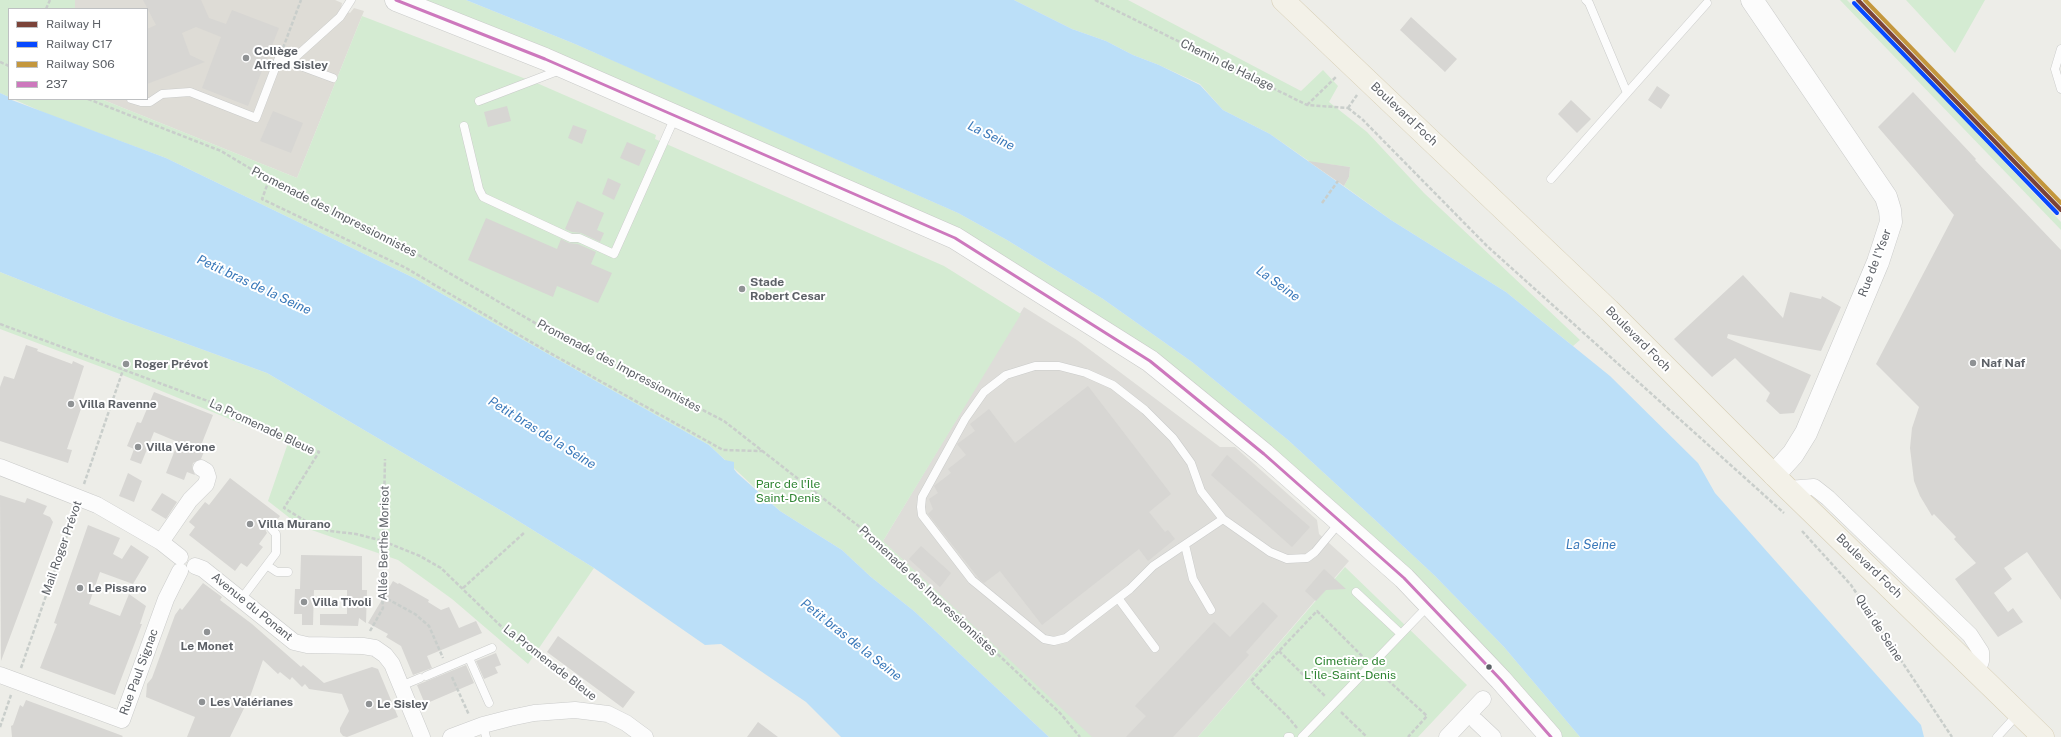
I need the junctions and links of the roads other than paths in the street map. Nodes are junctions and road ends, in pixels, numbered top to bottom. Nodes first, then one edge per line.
1 (351, 0) edge
2 (396, 0) edge
3 (1283, 0) edge
4 (1586, 0) edge
5 (1752, 0) edge
6 (1707, 3) dead end
7 (2061, 49) edge
8 (290, 62) junction
9 (561, 66) junction
10 (333, 78) dead end
11 (2061, 89) edge
12 (1627, 93) junction
13 (134, 100) edge
14 (479, 101) dead end
15 (675, 116) junction
16 (464, 126) dead end
17 (1551, 179) dead end
18 (0, 467) edge
19 (201, 468) dead end
20 (1781, 482) junction
21 (1223, 519) junction
22 (1341, 522) junction
23 (269, 526) dead end
24 (161, 542) junction
25 (1185, 545) junction
26 (185, 564) junction
27 (268, 566) junction
28 (288, 572) dead end
29 (1356, 592) dead end
30 (242, 598) junction
31 (1118, 598) junction
32 (1430, 605) junction
33 (1211, 610) dead end
34 (1402, 634) junction
35 (492, 648) dead end
36 (1155, 648) dead end
37 (469, 658) junction
38 (0, 675) edge
39 (1501, 680) junction
40 (401, 686) junction
41 (489, 703) dead end
42 (2018, 714) junction
43 (1476, 721) dead end
44 (484, 731) edge
45 (1302, 736) edge
46 (422, 737) edge
47 (451, 737) edge
48 (645, 737) edge
49 (1447, 737) edge
50 (1493, 737) edge
51 (1551, 737) edge
52 (1997, 737) edge
53 (2043, 737) edge

1 - 8 lane
2 - 9 street
3 - 20 main road, Boulevard Foch
4 - 12 lane
5 - 20 street, Rue de l'Yser
6 - 12 lane
7 - 11 lane
8 - 10 lane
8 - 13 lane
9 - 14 lane
9 - 15 street
12 - 17 lane
15 - 16 lane
15 - 22 street
18 - 24 street, Avenue du Ponant
19 - 24 street
20 - 42 main road, Boulevard Foch
21 - 22 lane
21 - 25 lane
21 - 31 lane
22 - 32 street
23 - 27 lane
24 - 26 street, Avenue du Ponant
25 - 31 lane
25 - 33 lane
26 - 30 street, Avenue du Ponant
26 - 38 street, Rue Paul Signac
27 - 28 lane
27 - 30 lane
29 - 34 lane
30 - 40 street, Avenue du Ponant
31 - 36 lane
32 - 34 lane
32 - 39 street
34 - 45 lane
35 - 37 lane
37 - 40 lane
37 - 41 lane
39 - 49 street
39 - 51 street
40 - 46 street, Avenue du Ponant
42 - 52 lane
42 - 53 main road, Boulevard Foch
43 - 50 street
44 - 47 street
44 - 48 street

